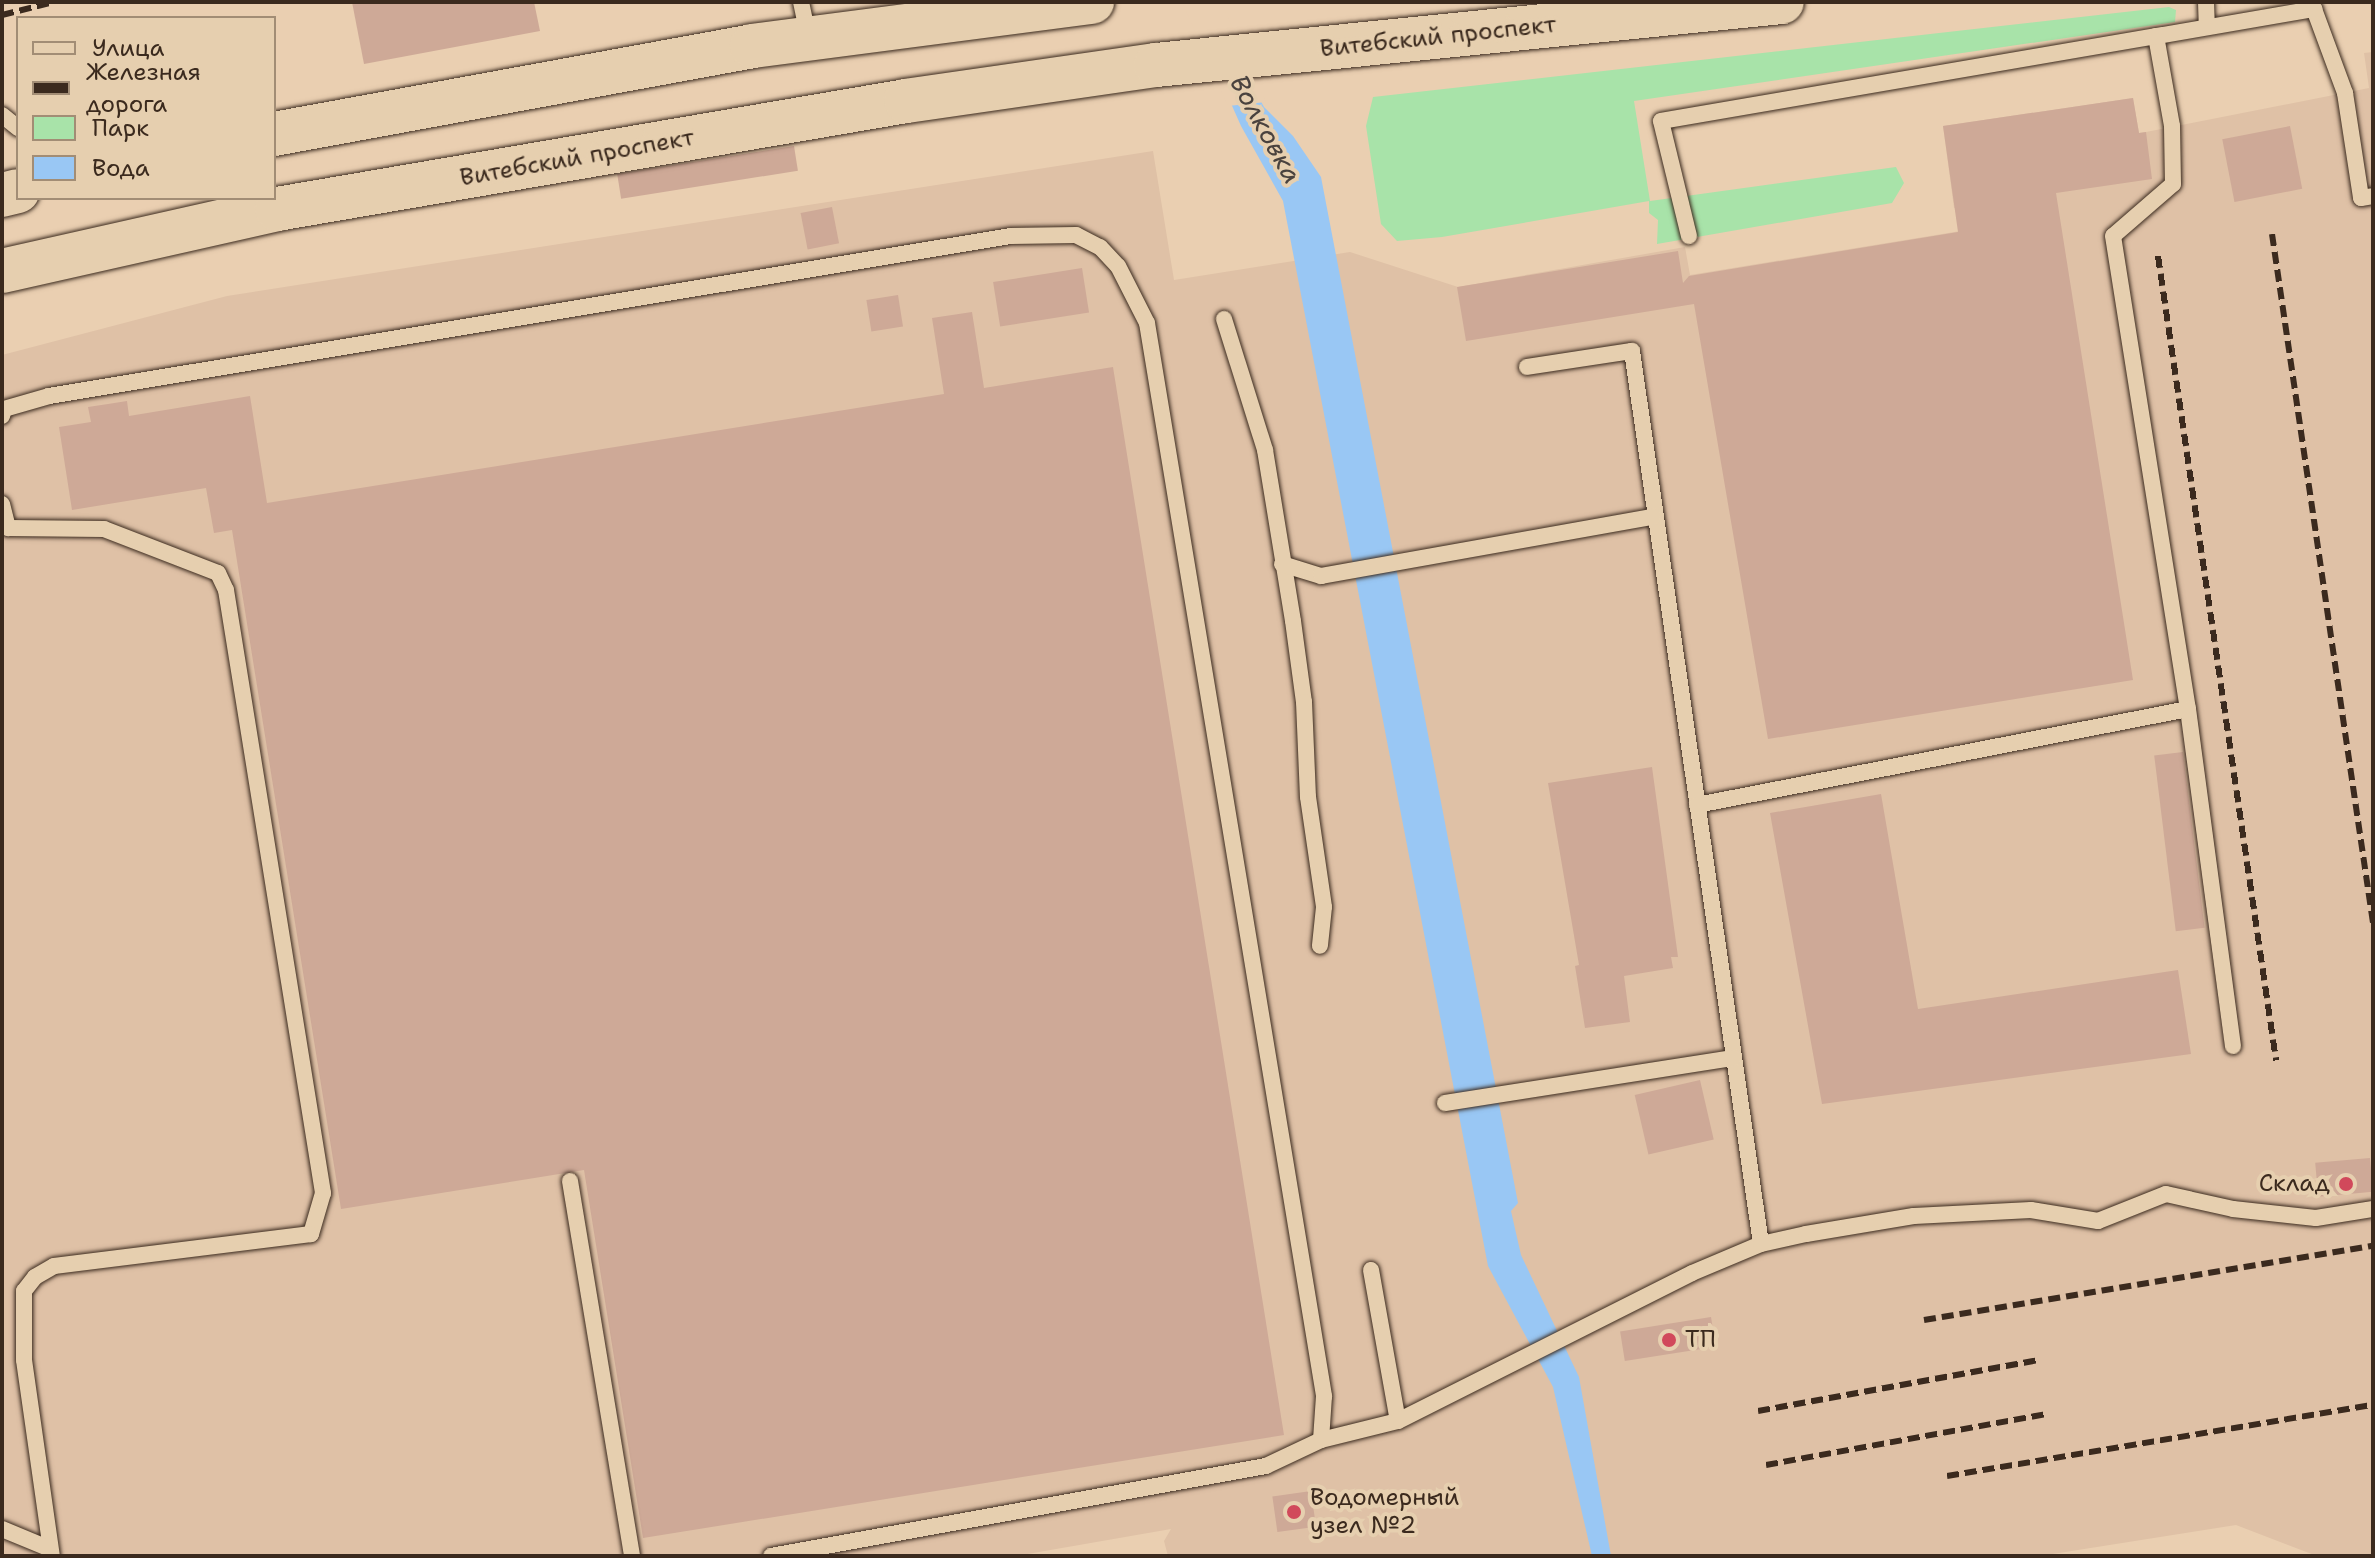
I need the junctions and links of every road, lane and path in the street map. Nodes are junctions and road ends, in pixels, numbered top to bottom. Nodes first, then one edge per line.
1 (1092, 2) edge
2 (1782, 2) edge
3 (2206, 2) edge
4 (934, 11) edge
5 (805, 20) edge
6 (2207, 27) junction
7 (2156, 36) junction
8 (276, 134) edge
9 (2373, 196) edge
10 (1689, 236) dead end
11 (2, 271) edge
12 (1224, 319) dead end
13 (1527, 367) dead end
14 (3, 409) edge
15 (2, 504) edge
16 (1653, 517) junction
17 (5, 531) edge
18 (1282, 564) junction
19 (2188, 709) junction
20 (1697, 805) junction
21 (1320, 946) dead end
22 (2233, 1046) dead end
23 (1734, 1058) junction
24 (1445, 1103) dead end
25 (570, 1181) dead end
26 (2373, 1209) edge
27 (1761, 1244) junction
28 (1371, 1270) dead end
29 (1398, 1421) junction
30 (1321, 1440) junction
31 (2, 1529) edge
32 (51, 1552) edge
33 (632, 1556) edge
34 (771, 1556) edge

1 - 4 main road
2 - 11 main road, Витебский проспект
3 - 6 lane
4 - 5 main road
5 - 8 main road
6 - 7 lane
6 - 9 lane
7 - 10 lane
7 - 19 lane
12 - 18 lane
13 - 16 lane
14 - 30 lane
15 - 17 lane
16 - 18 lane
16 - 20 lane
17 - 32 lane
18 - 21 lane
19 - 20 lane
19 - 22 lane
20 - 23 lane
23 - 24 lane
23 - 27 lane
25 - 33 lane
26 - 27 lane
27 - 29 lane
28 - 29 lane
29 - 30 lane
30 - 34 lane
31 - 32 lane

